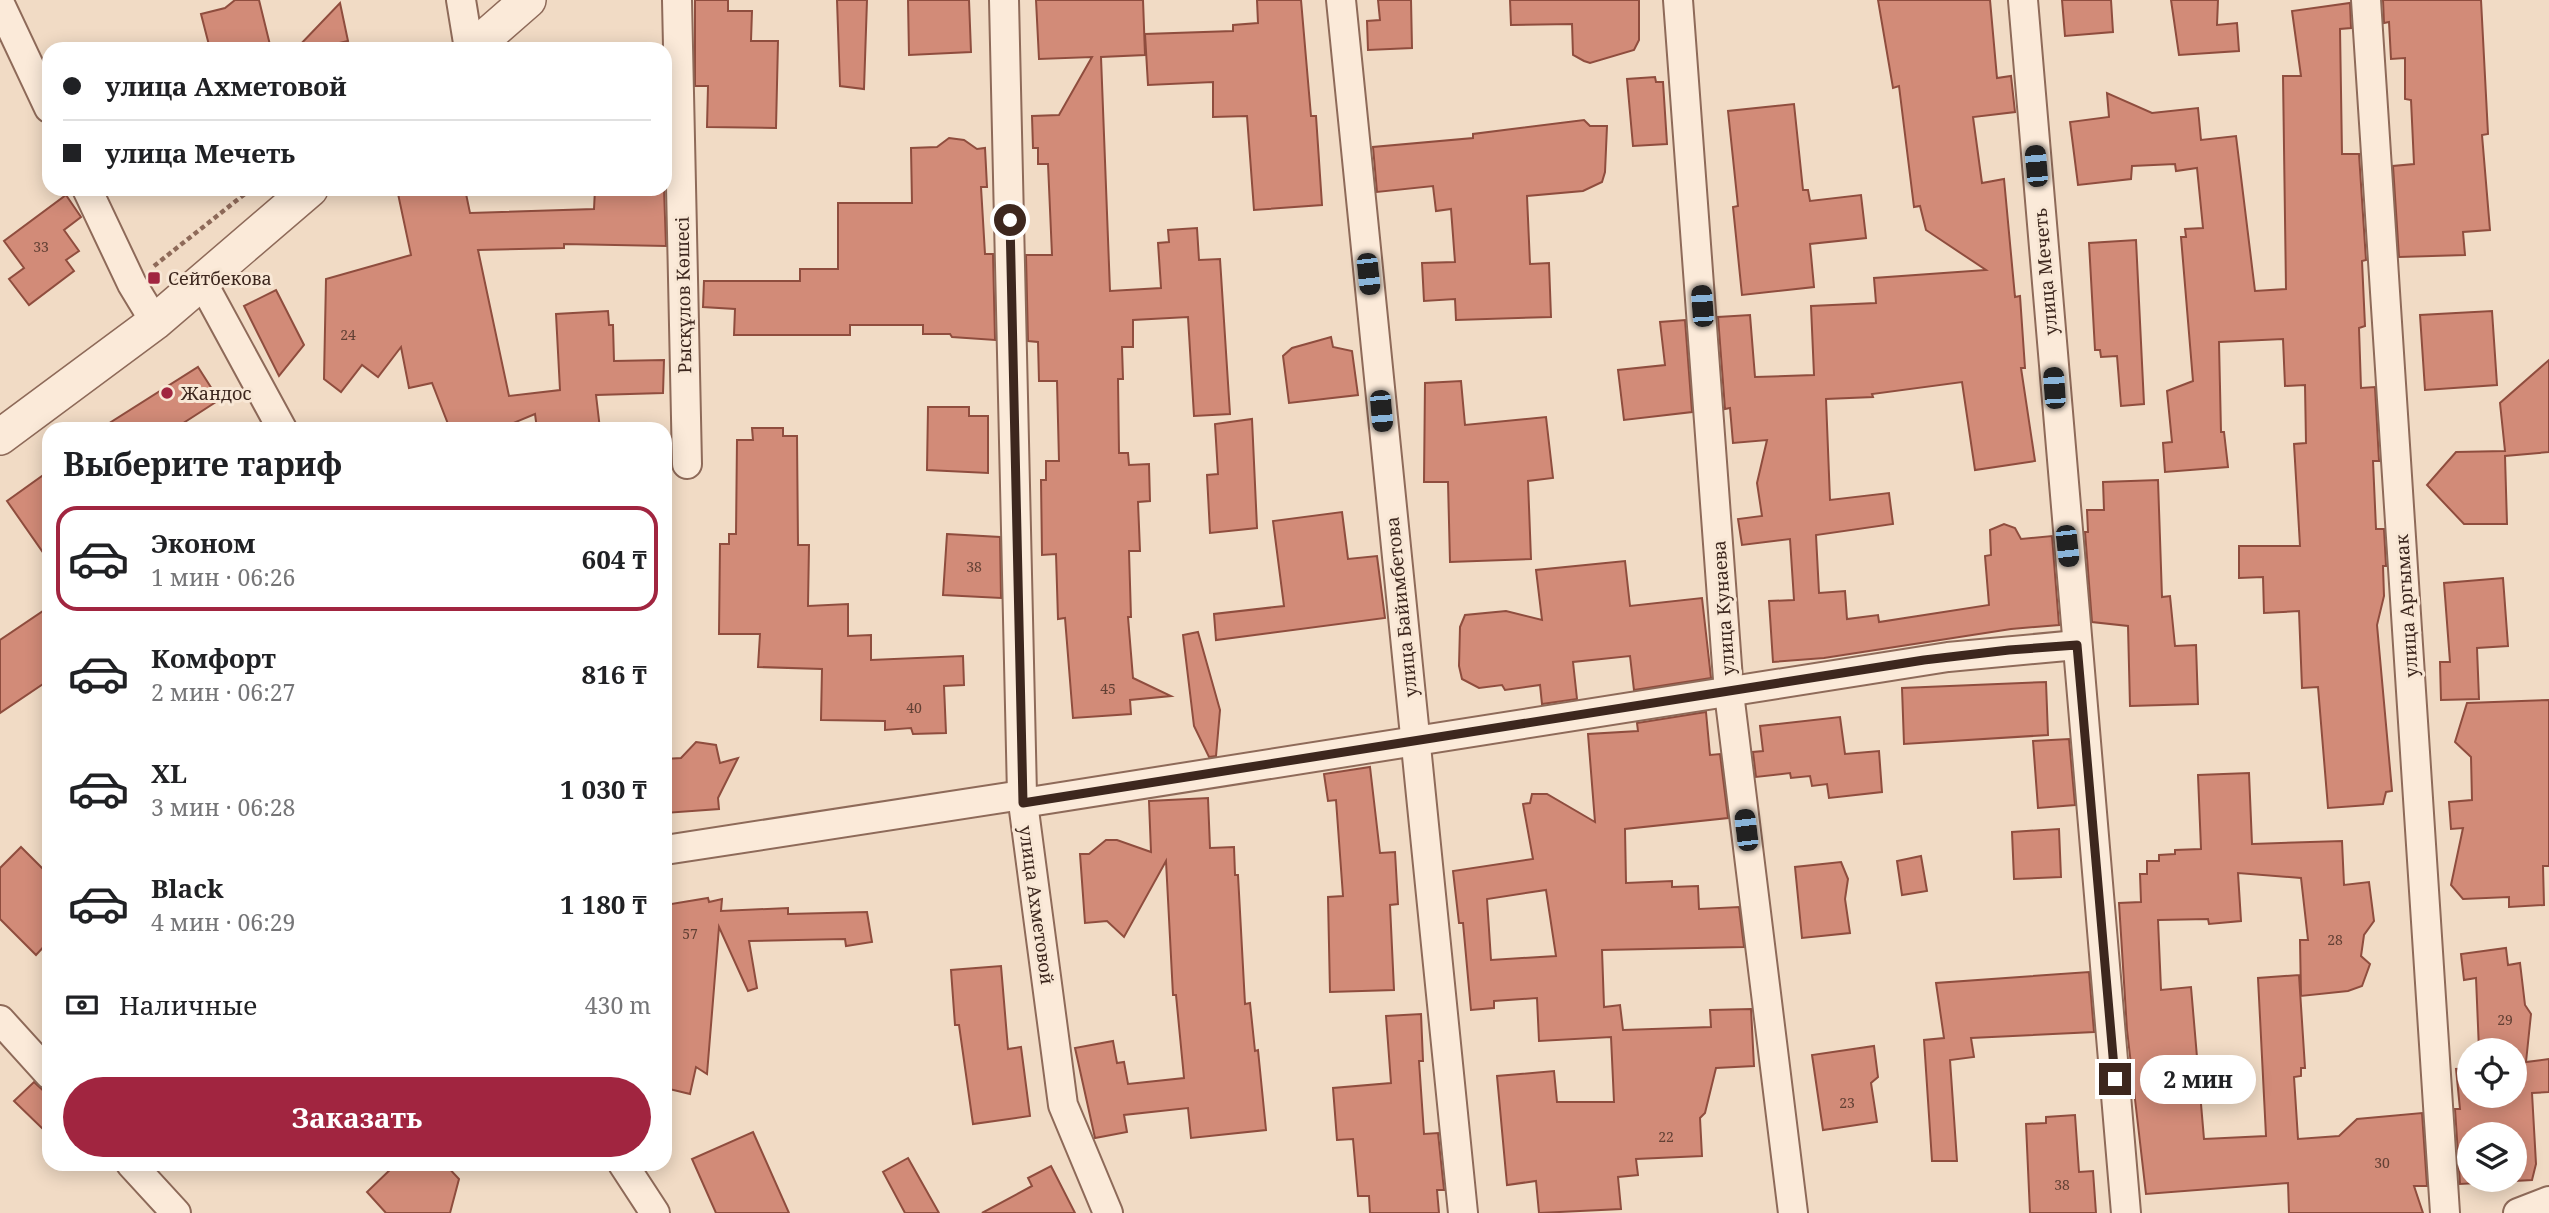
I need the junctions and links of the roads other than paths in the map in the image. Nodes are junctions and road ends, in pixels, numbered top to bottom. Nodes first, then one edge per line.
1 (461, 0) edge
2 (528, 0) edge
3 (677, 0) edge
4 (1004, 0) edge
5 (1341, 0) edge
6 (1678, 0) edge
7 (2023, 0) edge
8 (2367, 0) edge
9 (0, 4) edge
10 (469, 42) edge
11 (478, 42) edge
12 (42, 93) edge
13 (90, 196) edge
14 (302, 196) edge
15 (201, 280) junction
16 (155, 323) junction
17 (278, 422) edge
18 (0, 437) edge
19 (687, 464) dead end
20 (2077, 645) junction
21 (1729, 693) junction
22 (1414, 740) junction
23 (1023, 799) junction
24 (672, 849) edge
25 (0, 1020) edge
26 (42, 1066) edge
27 (137, 1171) edge
28 (628, 1171) edge
29 (2549, 1201) edge
30 (176, 1213) edge
31 (655, 1213) edge
32 (1108, 1213) edge
33 (1464, 1213) edge
34 (1793, 1213) edge
35 (2126, 1213) edge
36 (2445, 1213) edge
37 (2518, 1213) edge

1 - 10 street
2 - 11 street
3 - 19 street, Рысқұлов Көшесі
4 - 23 street, улица Ахметовой
5 - 22 street, улица Байимбетова
6 - 21 street, улица Кунаева
7 - 20 street, улица Мечеть
8 - 36 street, улица Аргымак
9 - 12 street
13 - 16 street
14 - 15 street
15 - 16 street
15 - 17 street
16 - 18 street
20 - 21 street
20 - 35 street, улица Мечеть
21 - 22 street
21 - 34 street, улица Кунаева
22 - 23 street
22 - 33 street, улица Байимбетова
23 - 24 street
23 - 32 street, улица Ахметовой
25 - 26 street
27 - 30 street
28 - 31 street
29 - 37 street

